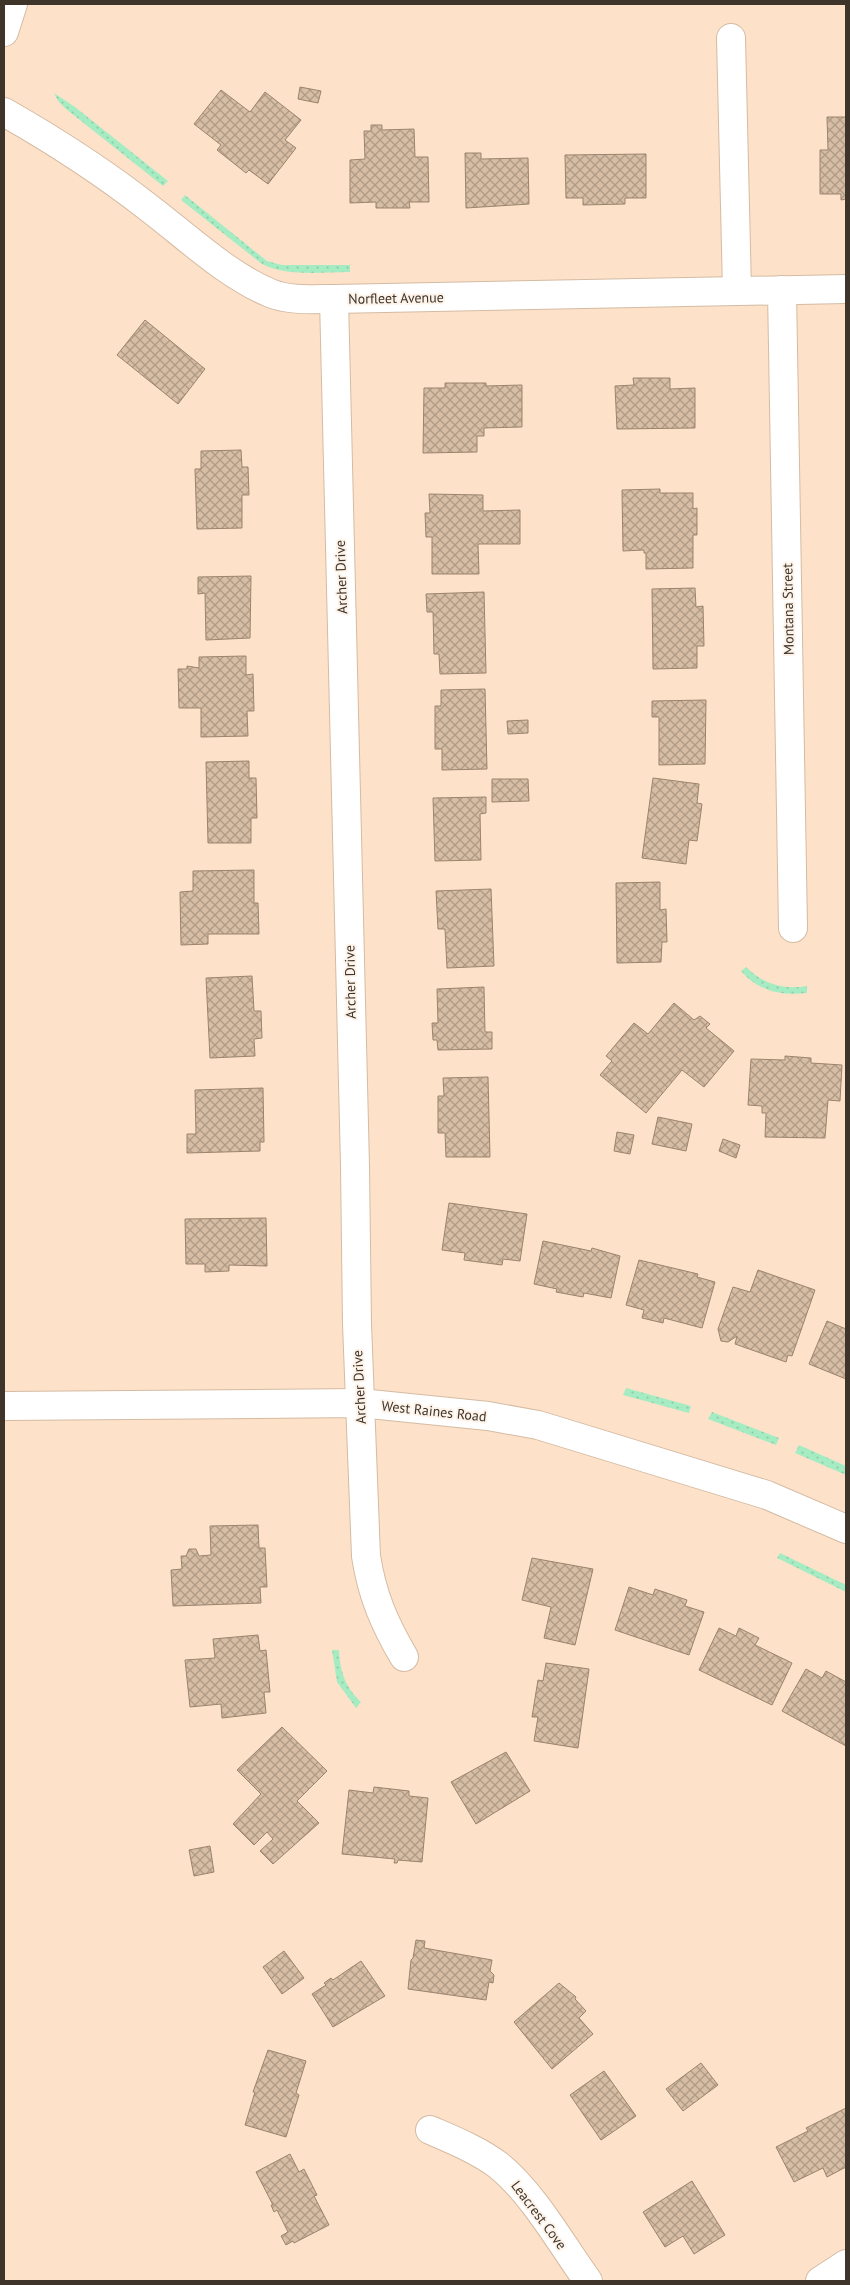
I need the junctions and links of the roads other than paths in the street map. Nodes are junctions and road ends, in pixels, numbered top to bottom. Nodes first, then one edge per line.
1 (13, 4) edge
2 (4, 32) edge
3 (731, 38) dead end
4 (4, 112) edge
5 (846, 289) edge
6 (736, 290) junction
7 (782, 290) junction
8 (334, 299) junction
9 (793, 928) dead end
10 (360, 1404) junction
11 (4, 1406) edge
12 (846, 1529) edge
13 (404, 1657) dead end
14 (430, 2130) dead end
15 (846, 2264) edge
16 (588, 2281) edge
17 (820, 2281) edge

1 - 2 street
3 - 6 street
4 - 8 street, Norfleet Avenue
5 - 7 street, Norfleet Avenue
6 - 7 street, Norfleet Avenue
6 - 8 street, Norfleet Avenue
7 - 9 street, Montana Street
8 - 10 street, Archer Drive
10 - 11 street, West Raines Road
10 - 12 street, West Raines Road
10 - 13 street, Archer Drive
14 - 16 street, Leacrest Cove
15 - 17 street

